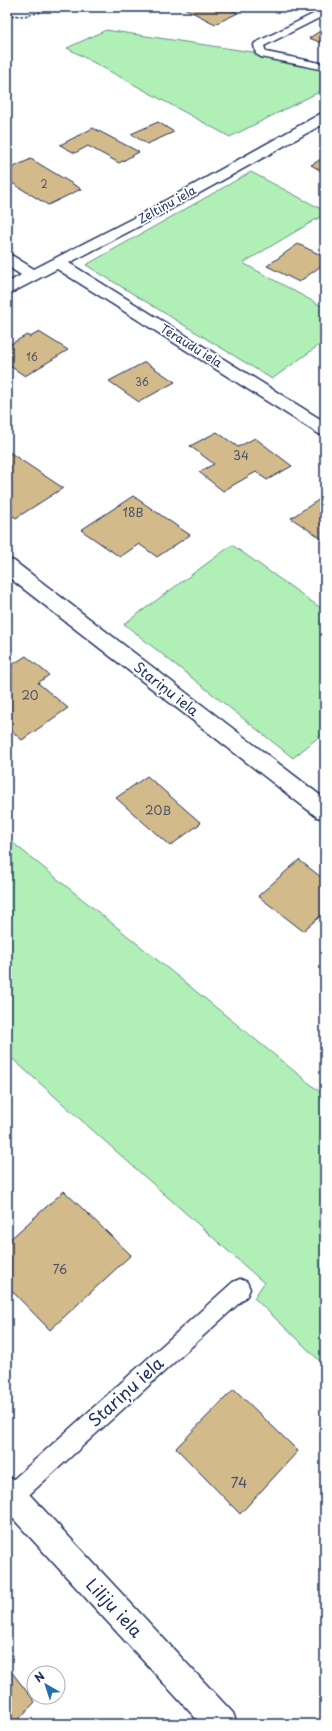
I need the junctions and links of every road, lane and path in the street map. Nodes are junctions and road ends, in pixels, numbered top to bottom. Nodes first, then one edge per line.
1 (65, 7) edge
2 (325, 11) edge
3 (7, 15) edge
4 (325, 67) edge
5 (325, 117) edge
6 (7, 259) edge
7 (57, 262) junction
8 (32, 275) junction
9 (7, 289) edge
10 (325, 430) edge
11 (7, 566) edge
12 (325, 812) edge
13 (240, 1288) dead end
14 (9, 1493) edge
15 (222, 1724) edge

1 - 3 path
2 - 4 lane
5 - 7 street, Zeltiņu iela
6 - 8 street
7 - 8 street, Zeltiņu iela
7 - 10 street, Tēraudu iela
8 - 9 street, Zeltiņu iela
11 - 12 street, Stariņu iela
13 - 14 lane, Stariņu iela
14 - 15 street, Liliju iela

